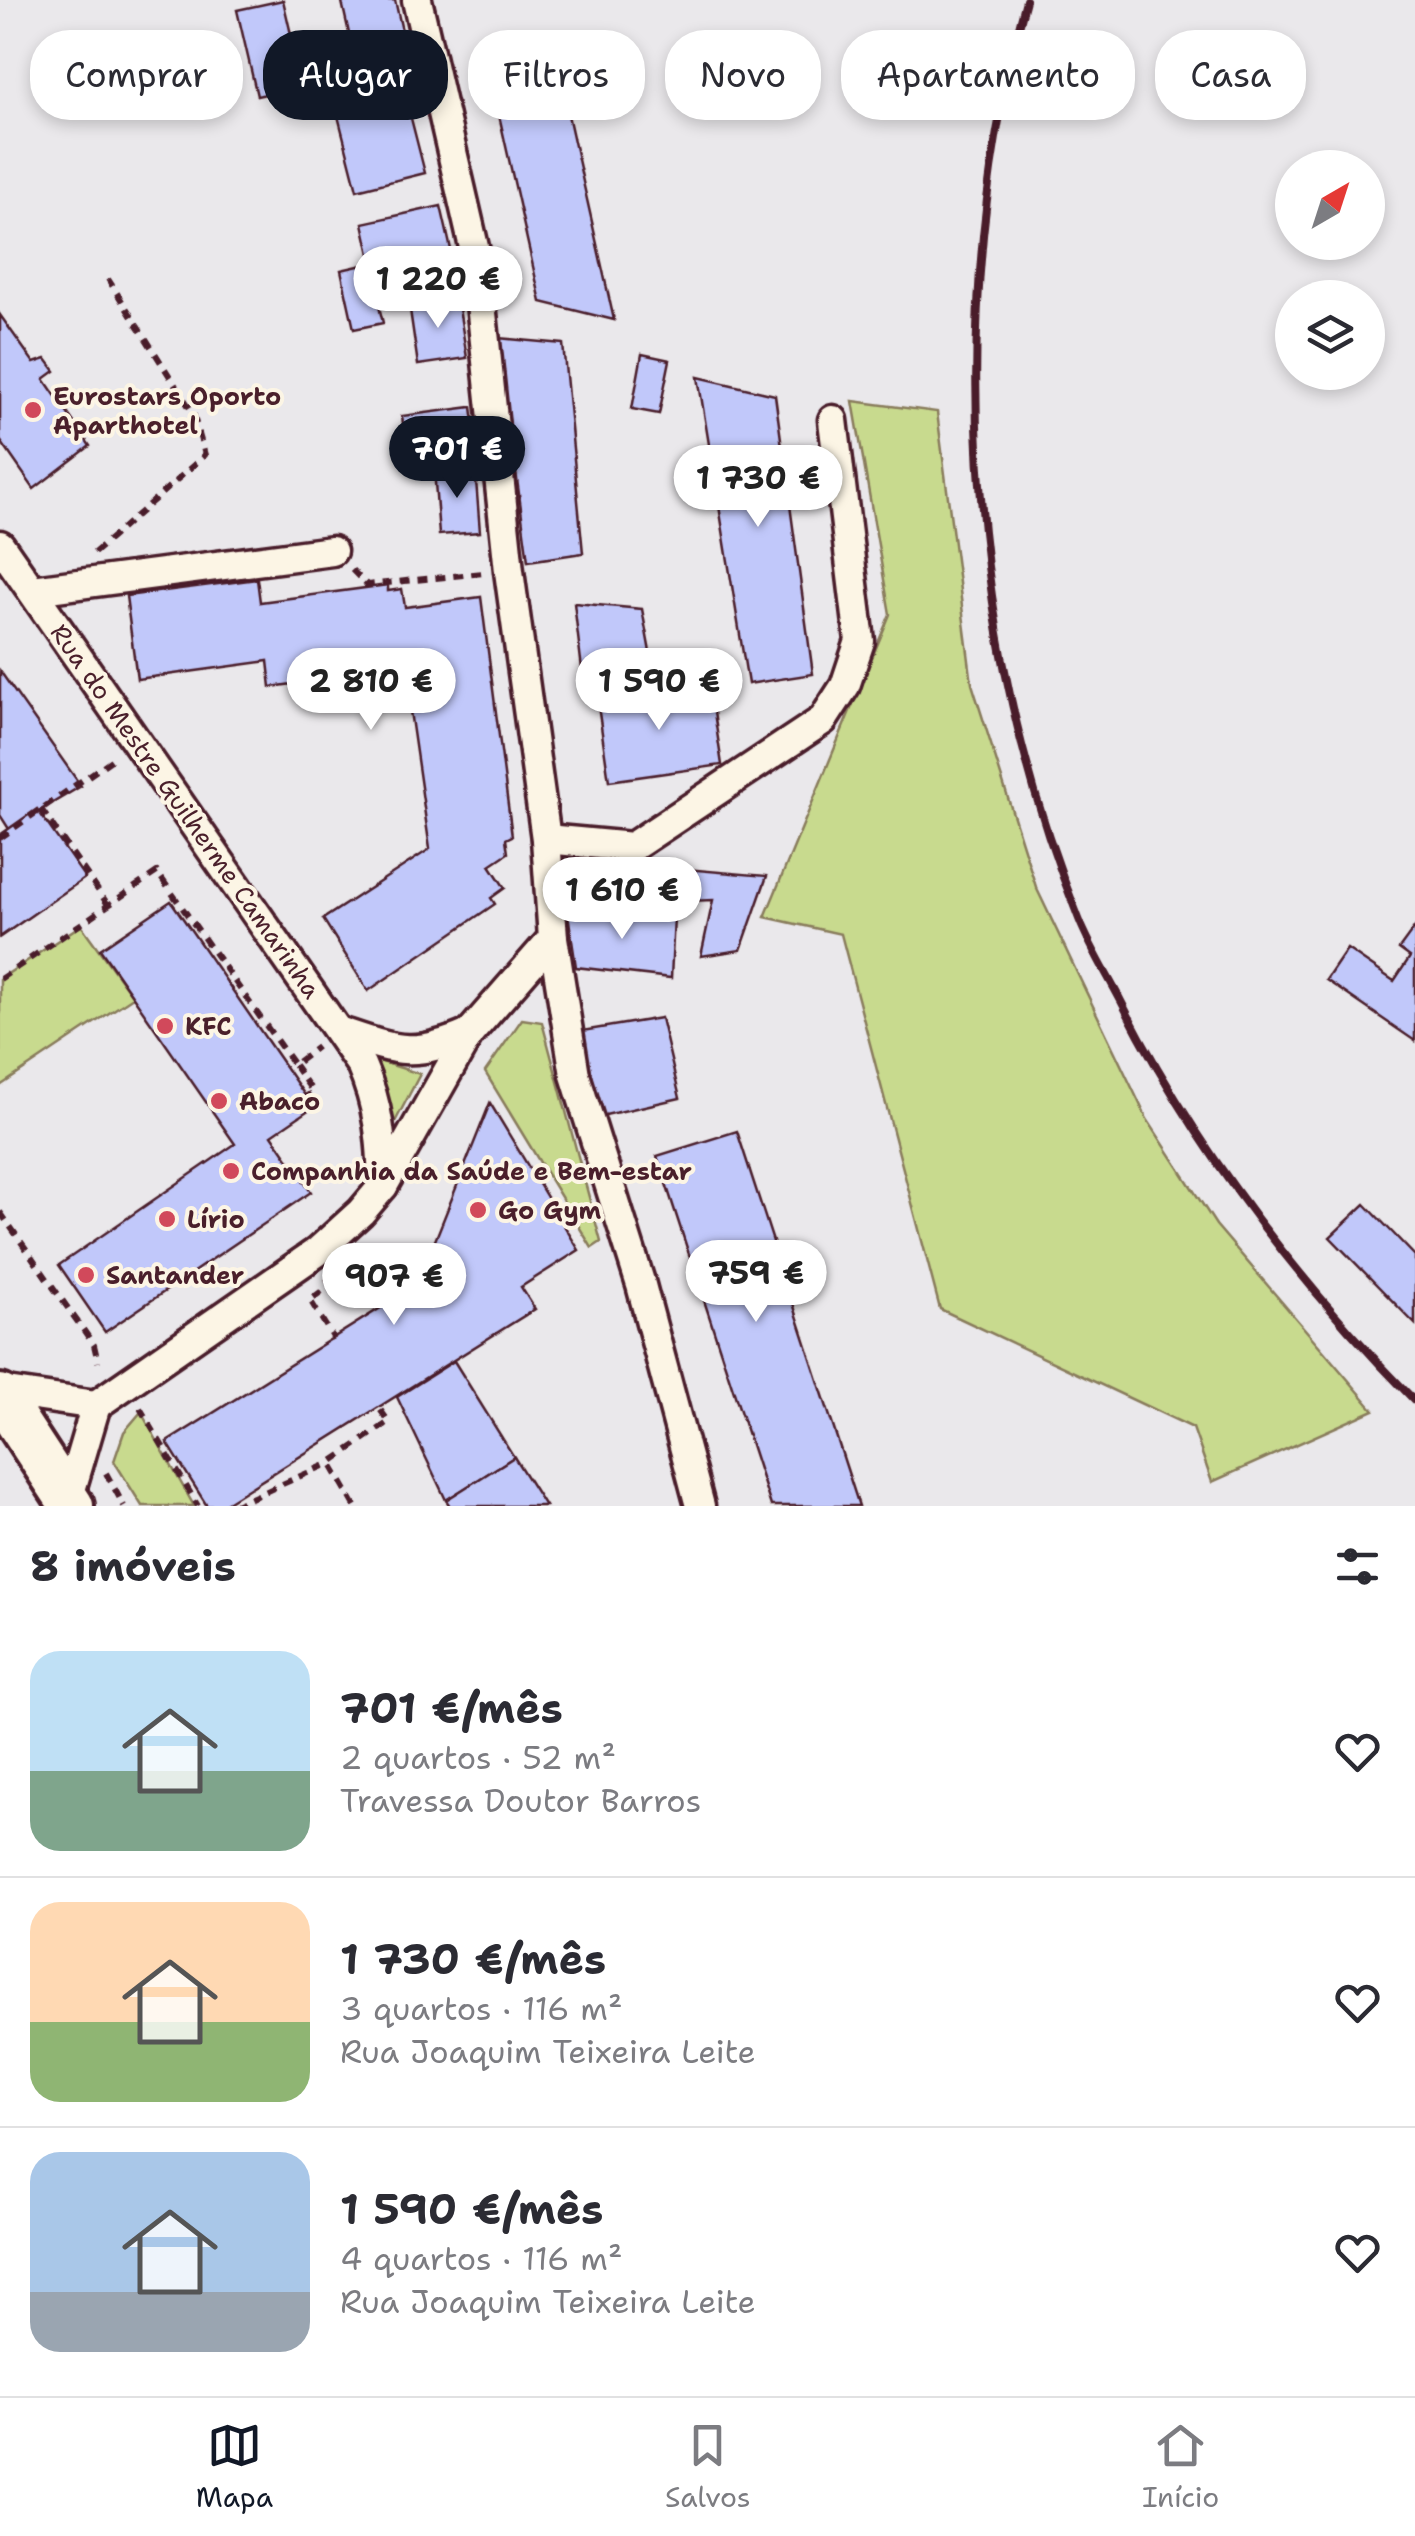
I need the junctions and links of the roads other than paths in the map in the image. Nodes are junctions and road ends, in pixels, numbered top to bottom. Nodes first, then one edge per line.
1 (417, 0) edge
2 (833, 420) dead end
3 (0, 545) edge
4 (332, 551) road end
5 (34, 590) junction
6 (546, 839) junction
7 (553, 938) junction
8 (338, 1031) junction
9 (469, 1034) junction
10 (383, 1186) junction
11 (0, 1394) edge
12 (96, 1405) junction
13 (70, 1503) edge
14 (700, 1506) edge

1 - 6 street
2 - 6 street
3 - 5 street, Rua do Mestre Guilherme Camarinha
4 - 5 street, Rua do Mestre Guilherme Camarinha
5 - 8 street, Rua do Mestre Guilherme Camarinha
6 - 7 street
7 - 9 street
7 - 14 street
8 - 9 street
8 - 10 street, Rua do Mestre Guilherme Camarinha
9 - 10 street
10 - 12 street
11 - 12 street
11 - 13 main road
12 - 13 street

